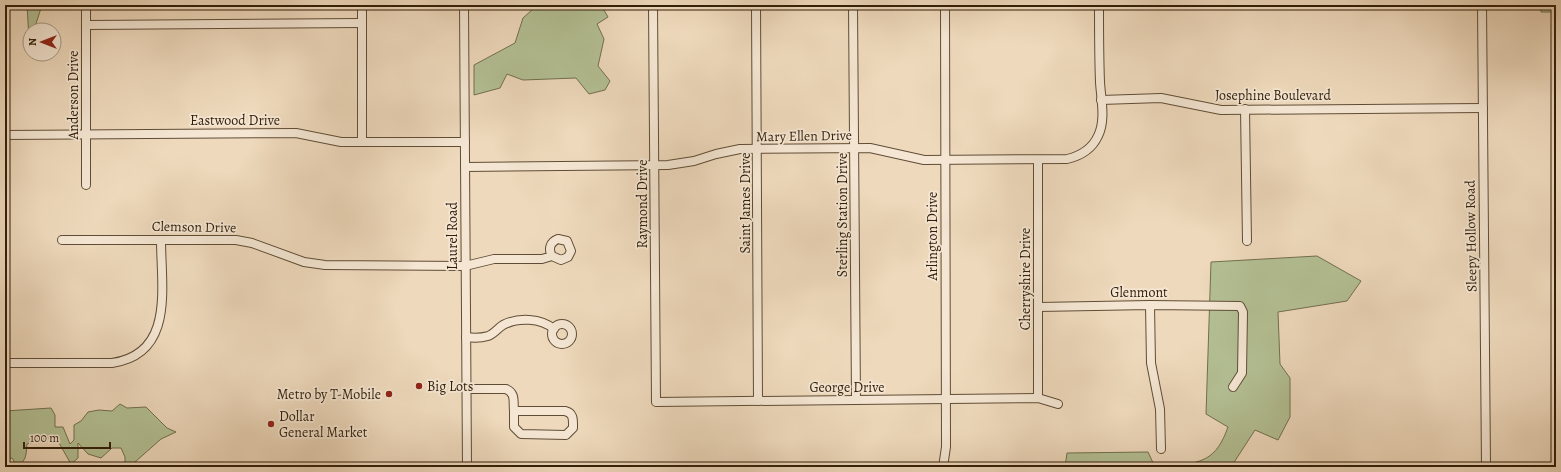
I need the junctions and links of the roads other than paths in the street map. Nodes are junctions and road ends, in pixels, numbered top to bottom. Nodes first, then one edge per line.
1 (86, 5) edge
2 (362, 5) edge
3 (464, 5) edge
4 (653, 5) edge
5 (756, 5) edge
6 (853, 5) edge
7 (945, 5) edge
8 (1099, 5) edge
9 (1482, 5) edge
10 (362, 23) junction
11 (86, 25) junction
12 (1101, 100) junction
13 (1483, 108) junction
14 (1245, 109) junction
15 (5, 134) edge
16 (86, 134) junction
17 (362, 142) junction
18 (465, 142) junction
19 (854, 148) junction
20 (758, 150) junction
21 (945, 160) junction
22 (1038, 160) junction
23 (654, 165) junction
24 (465, 167) junction
25 (86, 185) dead end
26 (62, 240) dead end
27 (161, 240) junction
28 (1247, 241) dead end
29 (552, 256) dead end
30 (465, 266) junction
31 (1150, 305) junction
32 (1038, 307) junction
33 (554, 329) dead end
34 (466, 337) junction
35 (5, 363) edge
36 (1233, 387) dead end
37 (466, 389) junction
38 (1038, 398) junction
39 (946, 399) junction
40 (856, 400) junction
41 (758, 401) junction
42 (656, 402) joint
43 (1058, 404) dead end
44 (514, 411) junction
45 (1161, 449) dead end
46 (467, 467) edge
47 (943, 467) edge
48 (1486, 467) edge

1 - 11 street, Anderson Drive
2 - 10 street
3 - 18 street, Laurel Road
4 - 23 street, Raymond Drive
5 - 20 street, Saint James Drive
6 - 19 street, Sterling Station Drive
7 - 21 street, Arlington Drive
8 - 12 street
9 - 13 street, Sleepy Hollow Road
10 - 11 street
10 - 17 street
11 - 16 street, Anderson Drive
12 - 14 street, Josephine Boulevard
12 - 22 street, Mary Ellen Drive
13 - 14 street, Josephine Boulevard
13 - 48 street, Sleepy Hollow Road
14 - 28 street
15 - 16 street, Eastwood Drive
16 - 17 street, Eastwood Drive
16 - 25 street, Anderson Drive
17 - 18 street, Eastwood Drive
18 - 24 street, Laurel Road
19 - 20 street, Mary Ellen Drive
19 - 21 street, Mary Ellen Drive
19 - 40 street, Sterling Station Drive
20 - 23 street, Mary Ellen Drive
20 - 41 street, Saint James Drive
21 - 22 street, Mary Ellen Drive
21 - 39 street, Arlington Drive
22 - 32 street, Cherryshire Drive
23 - 24 street, Mary Ellen Drive
23 - 42 street, Raymond Drive
24 - 30 street, Laurel Road
26 - 27 street, Clemson Drive
27 - 30 street, Clemson Drive
27 - 35 street
29 - 30 street, Clemson Drive
30 - 34 street, Laurel Road
31 - 32 street, Glenmont
31 - 36 street, Glenmont
31 - 45 street
32 - 38 street, Cherryshire Drive
33 - 34 street
34 - 37 street, Laurel Road
37 - 44 street
37 - 46 street, Laurel Road
38 - 39 street, George Drive
38 - 43 street, George Drive
39 - 40 street, George Drive
39 - 47 street, Arlington Drive
40 - 41 street, George Drive
41 - 42 street, George Drive
44 - 44 street

